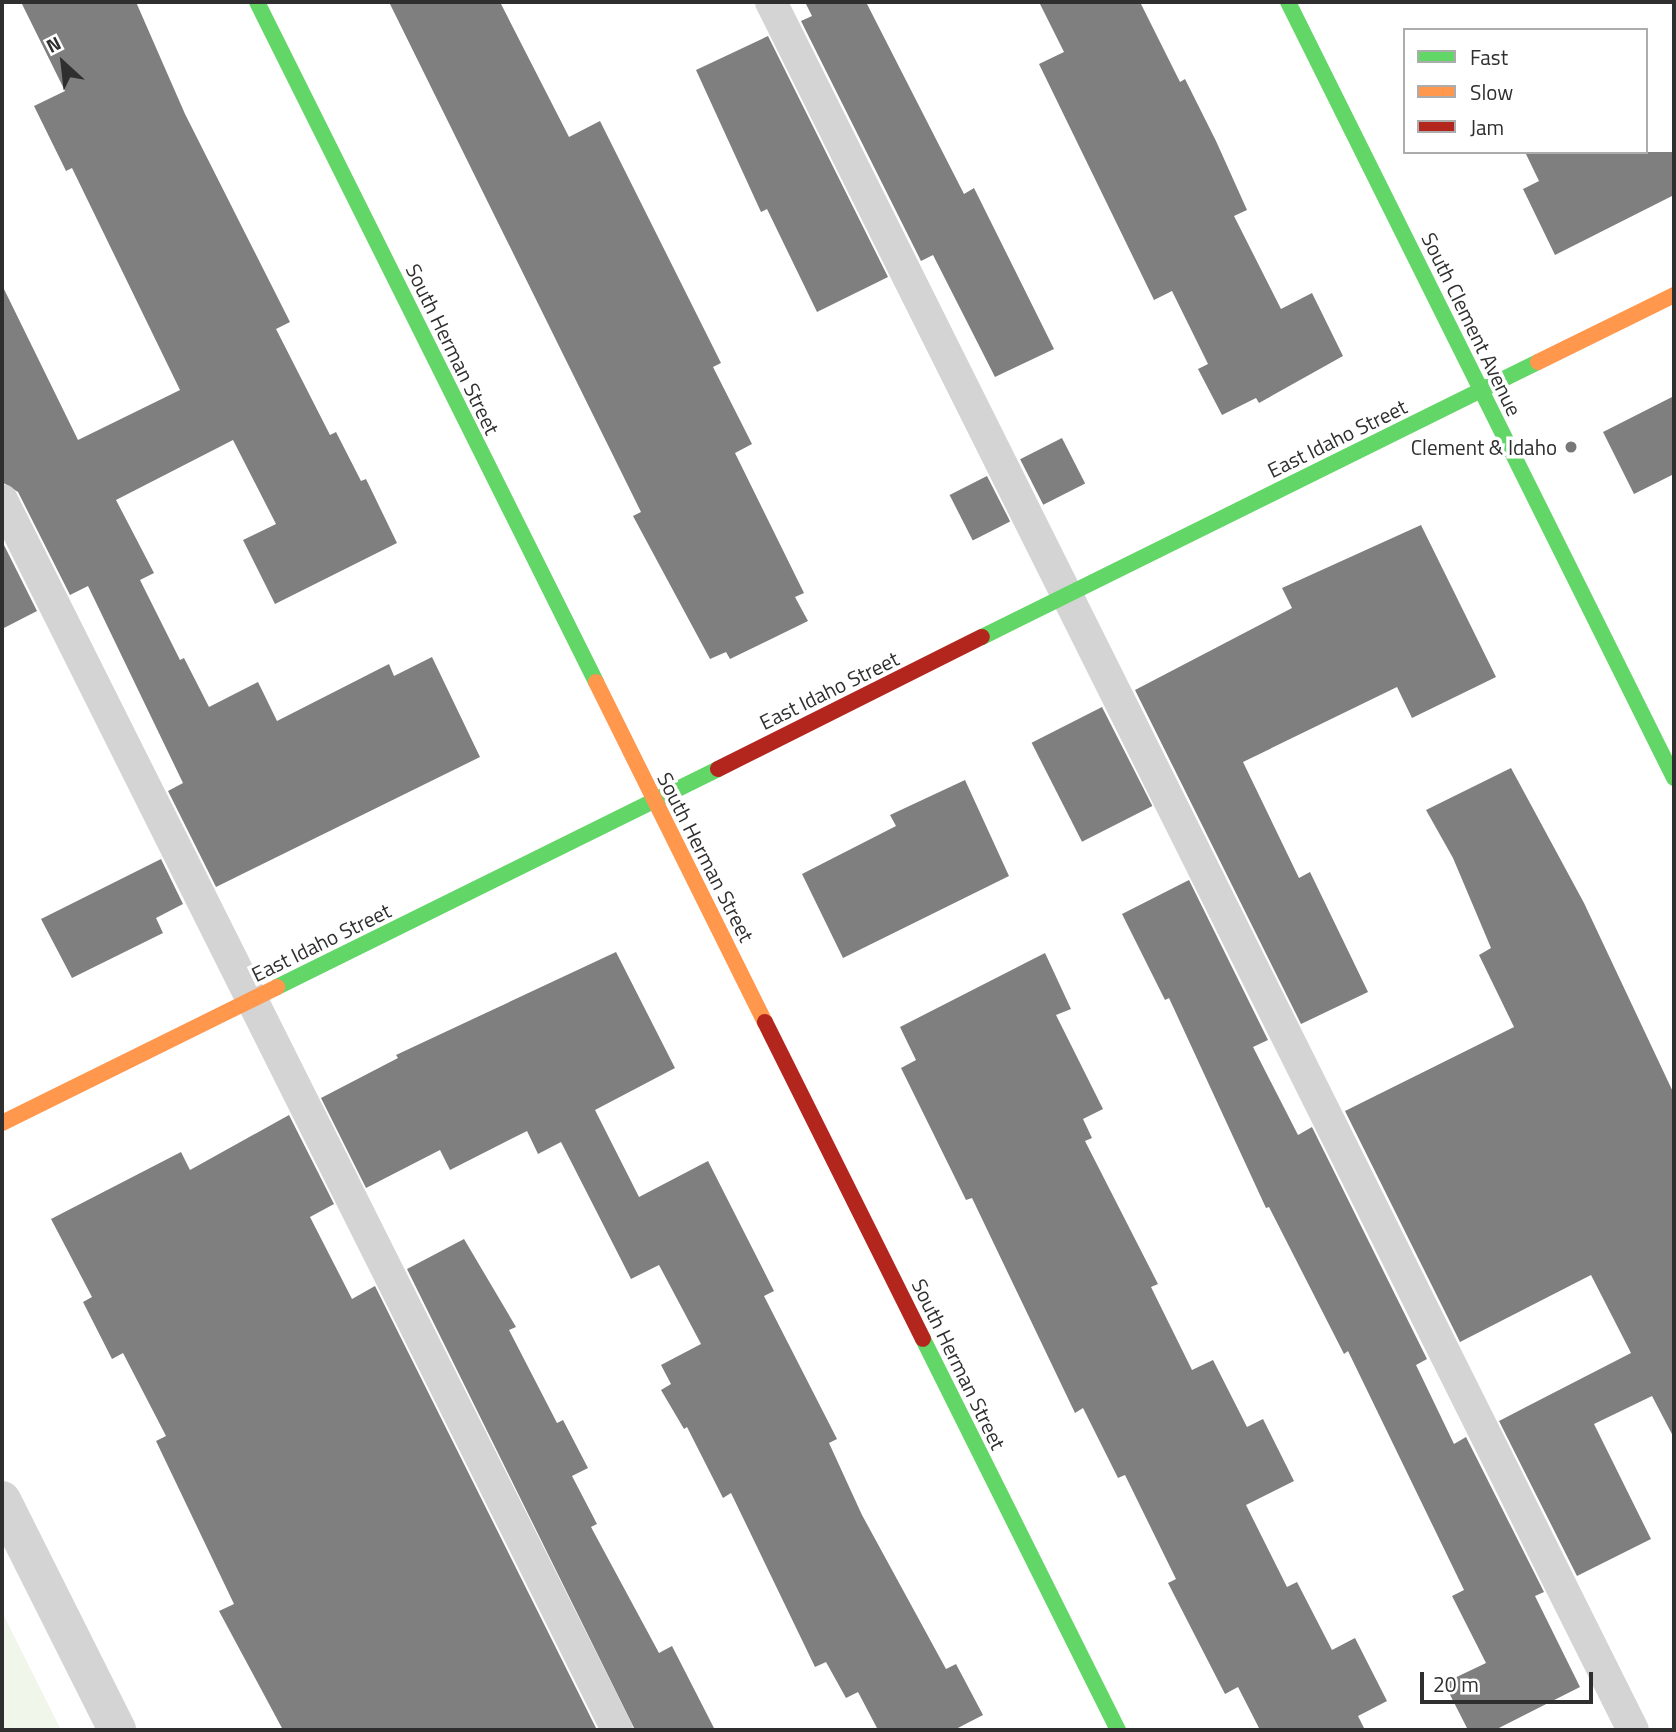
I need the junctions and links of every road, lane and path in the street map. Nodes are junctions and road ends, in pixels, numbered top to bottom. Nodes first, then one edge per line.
1 (257, 2) edge
2 (771, 2) edge
3 (1288, 2) edge
4 (1674, 295) edge
5 (1481, 390) junction
6 (2, 500) edge
7 (1067, 596) junction
8 (1674, 778) edge
9 (654, 800) junction
10 (251, 1000) junction
11 (2, 1123) edge
12 (2, 1500) edge
13 (117, 1730) edge
14 (617, 1730) edge
15 (1118, 1730) edge
16 (1633, 1730) edge

1 - 9 street, South Herman Street
2 - 7 lane
3 - 5 street, South Clement Avenue
4 - 5 street, East Idaho Street
5 - 7 street, East Idaho Street
5 - 8 street, South Clement Avenue
6 - 10 lane
7 - 9 street, East Idaho Street
7 - 16 lane
9 - 10 street, East Idaho Street
9 - 15 street, South Herman Street
10 - 11 street, East Idaho Street
10 - 14 lane
12 - 13 street

